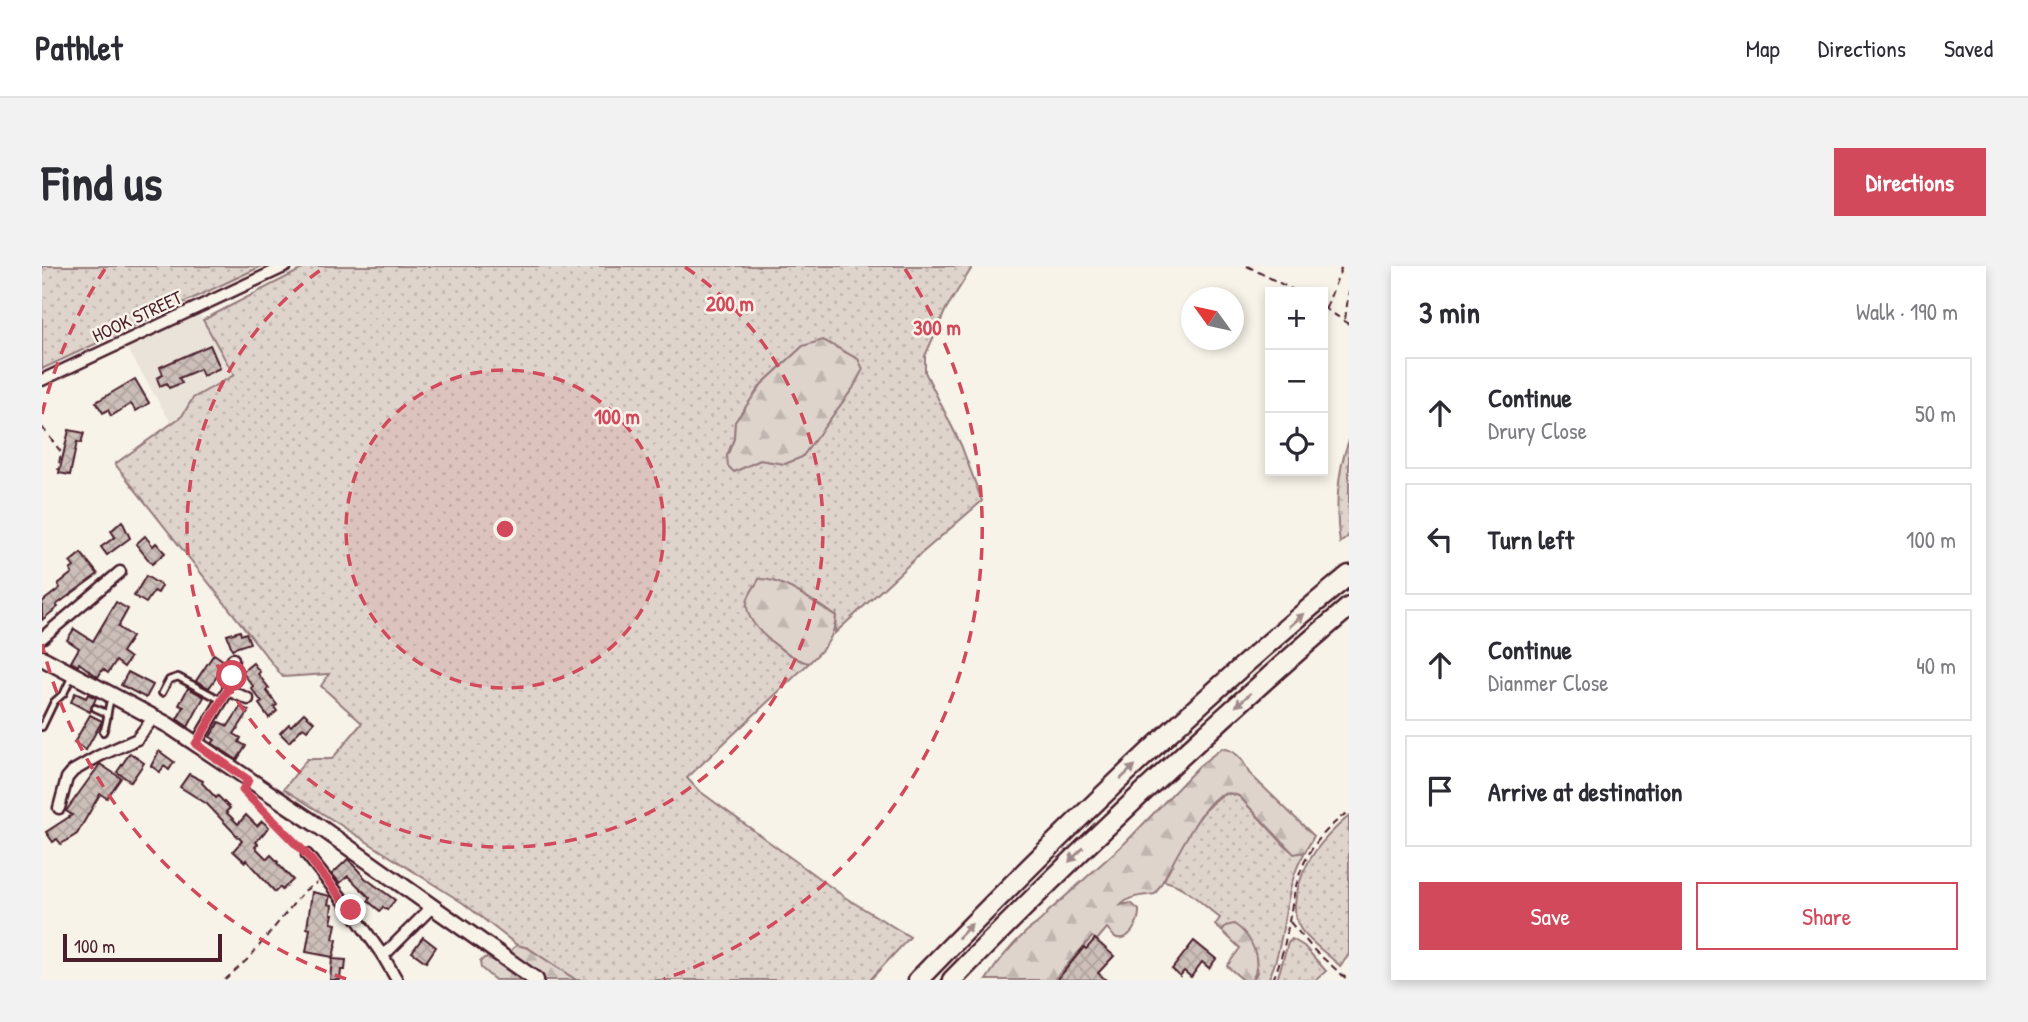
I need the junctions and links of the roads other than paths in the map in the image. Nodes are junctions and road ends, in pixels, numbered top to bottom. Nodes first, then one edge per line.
1 (286, 266) edge
2 (42, 380) edge
3 (121, 572) dead end
4 (1349, 575) edge
5 (1349, 607) edge
6 (42, 638) edge
7 (42, 658) edge
8 (233, 659) dead end
9 (73, 674) junction
10 (228, 690) junction
11 (162, 693) dead end
12 (113, 694) junction
13 (248, 699) dead end
14 (222, 701) junction
15 (94, 708) dead end
16 (106, 713) junction
17 (154, 717) junction
18 (42, 727) edge
19 (103, 732) dead end
20 (196, 744) junction
21 (59, 808) dead end
22 (307, 855) road end
23 (433, 906) junction
24 (383, 956) junction
25 (397, 980) edge
26 (536, 980) edge
27 (918, 980) edge
28 (952, 980) edge

1 - 2 street, HOOK STREET
3 - 6 street
27 -> 4 highway
5 -> 28 highway
7 - 9 street
8 - 10 street
9 - 12 street
9 - 18 lane
10 - 13 street
10 - 14 street
11 - 14 lane
12 - 16 lane
12 - 17 street
14 - 20 street
15 - 16 lane
16 - 19 lane
17 - 20 street
17 - 21 street
20 - 23 street
22 - 24 street
23 - 24 street
23 - 26 street
24 - 25 street

